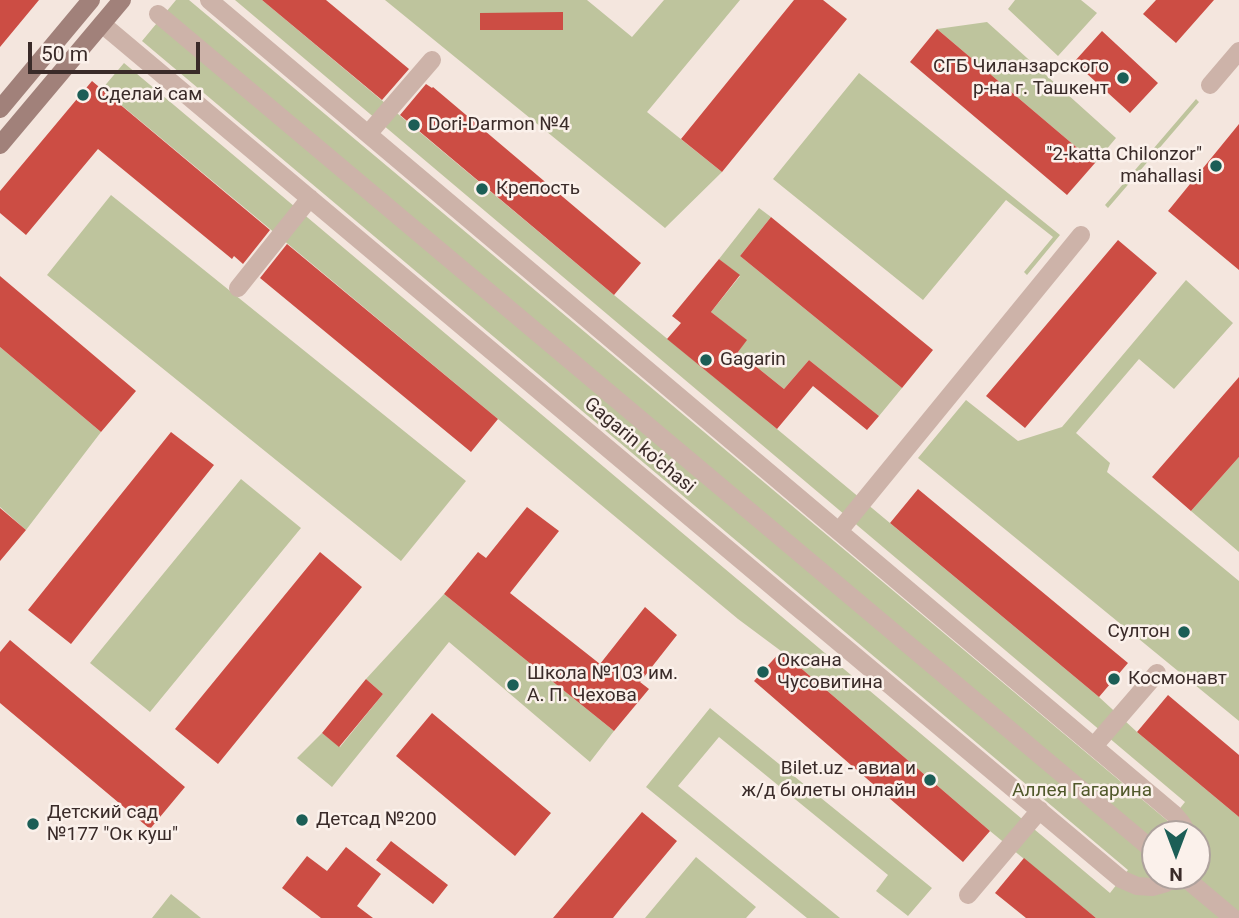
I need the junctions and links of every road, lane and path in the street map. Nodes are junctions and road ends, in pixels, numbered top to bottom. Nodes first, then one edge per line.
1 (122, 0) edge
2 (209, 0) edge
3 (87, 4) edge
4 (158, 14) dead end
5 (102, 24) junction
6 (1239, 51) edge
7 (432, 60) dead end
8 (1210, 85) dead end
9 (0, 109) edge
10 (368, 134) junction
11 (0, 145) edge
12 (310, 198) junction
13 (1082, 235) dead end
14 (238, 288) dead end
15 (839, 531) junction
16 (1157, 673) dead end
17 (1094, 746) junction
18 (1040, 810) junction
19 (1180, 820) edge
20 (1141, 840) edge
21 (1141, 886) edge
22 (1200, 890) edge
23 (968, 895) dead end
24 (1233, 918) edge

1 - 5 main road
2 - 10 street
3 - 5 main road, Gagarin ko'chasi
3 - 9 main road
4 - 20 street
5 - 11 main road
5 - 12 street, Gagarin ko'chasi
6 - 8 street
7 - 10 street
10 - 15 street
12 - 14 street
12 - 18 street, Gagarin ko'chasi
13 - 15 street
15 - 17 street
16 - 17 street
17 - 19 street
18 - 21 street, Gagarin ko'chasi
18 - 23 street
22 - 24 street

